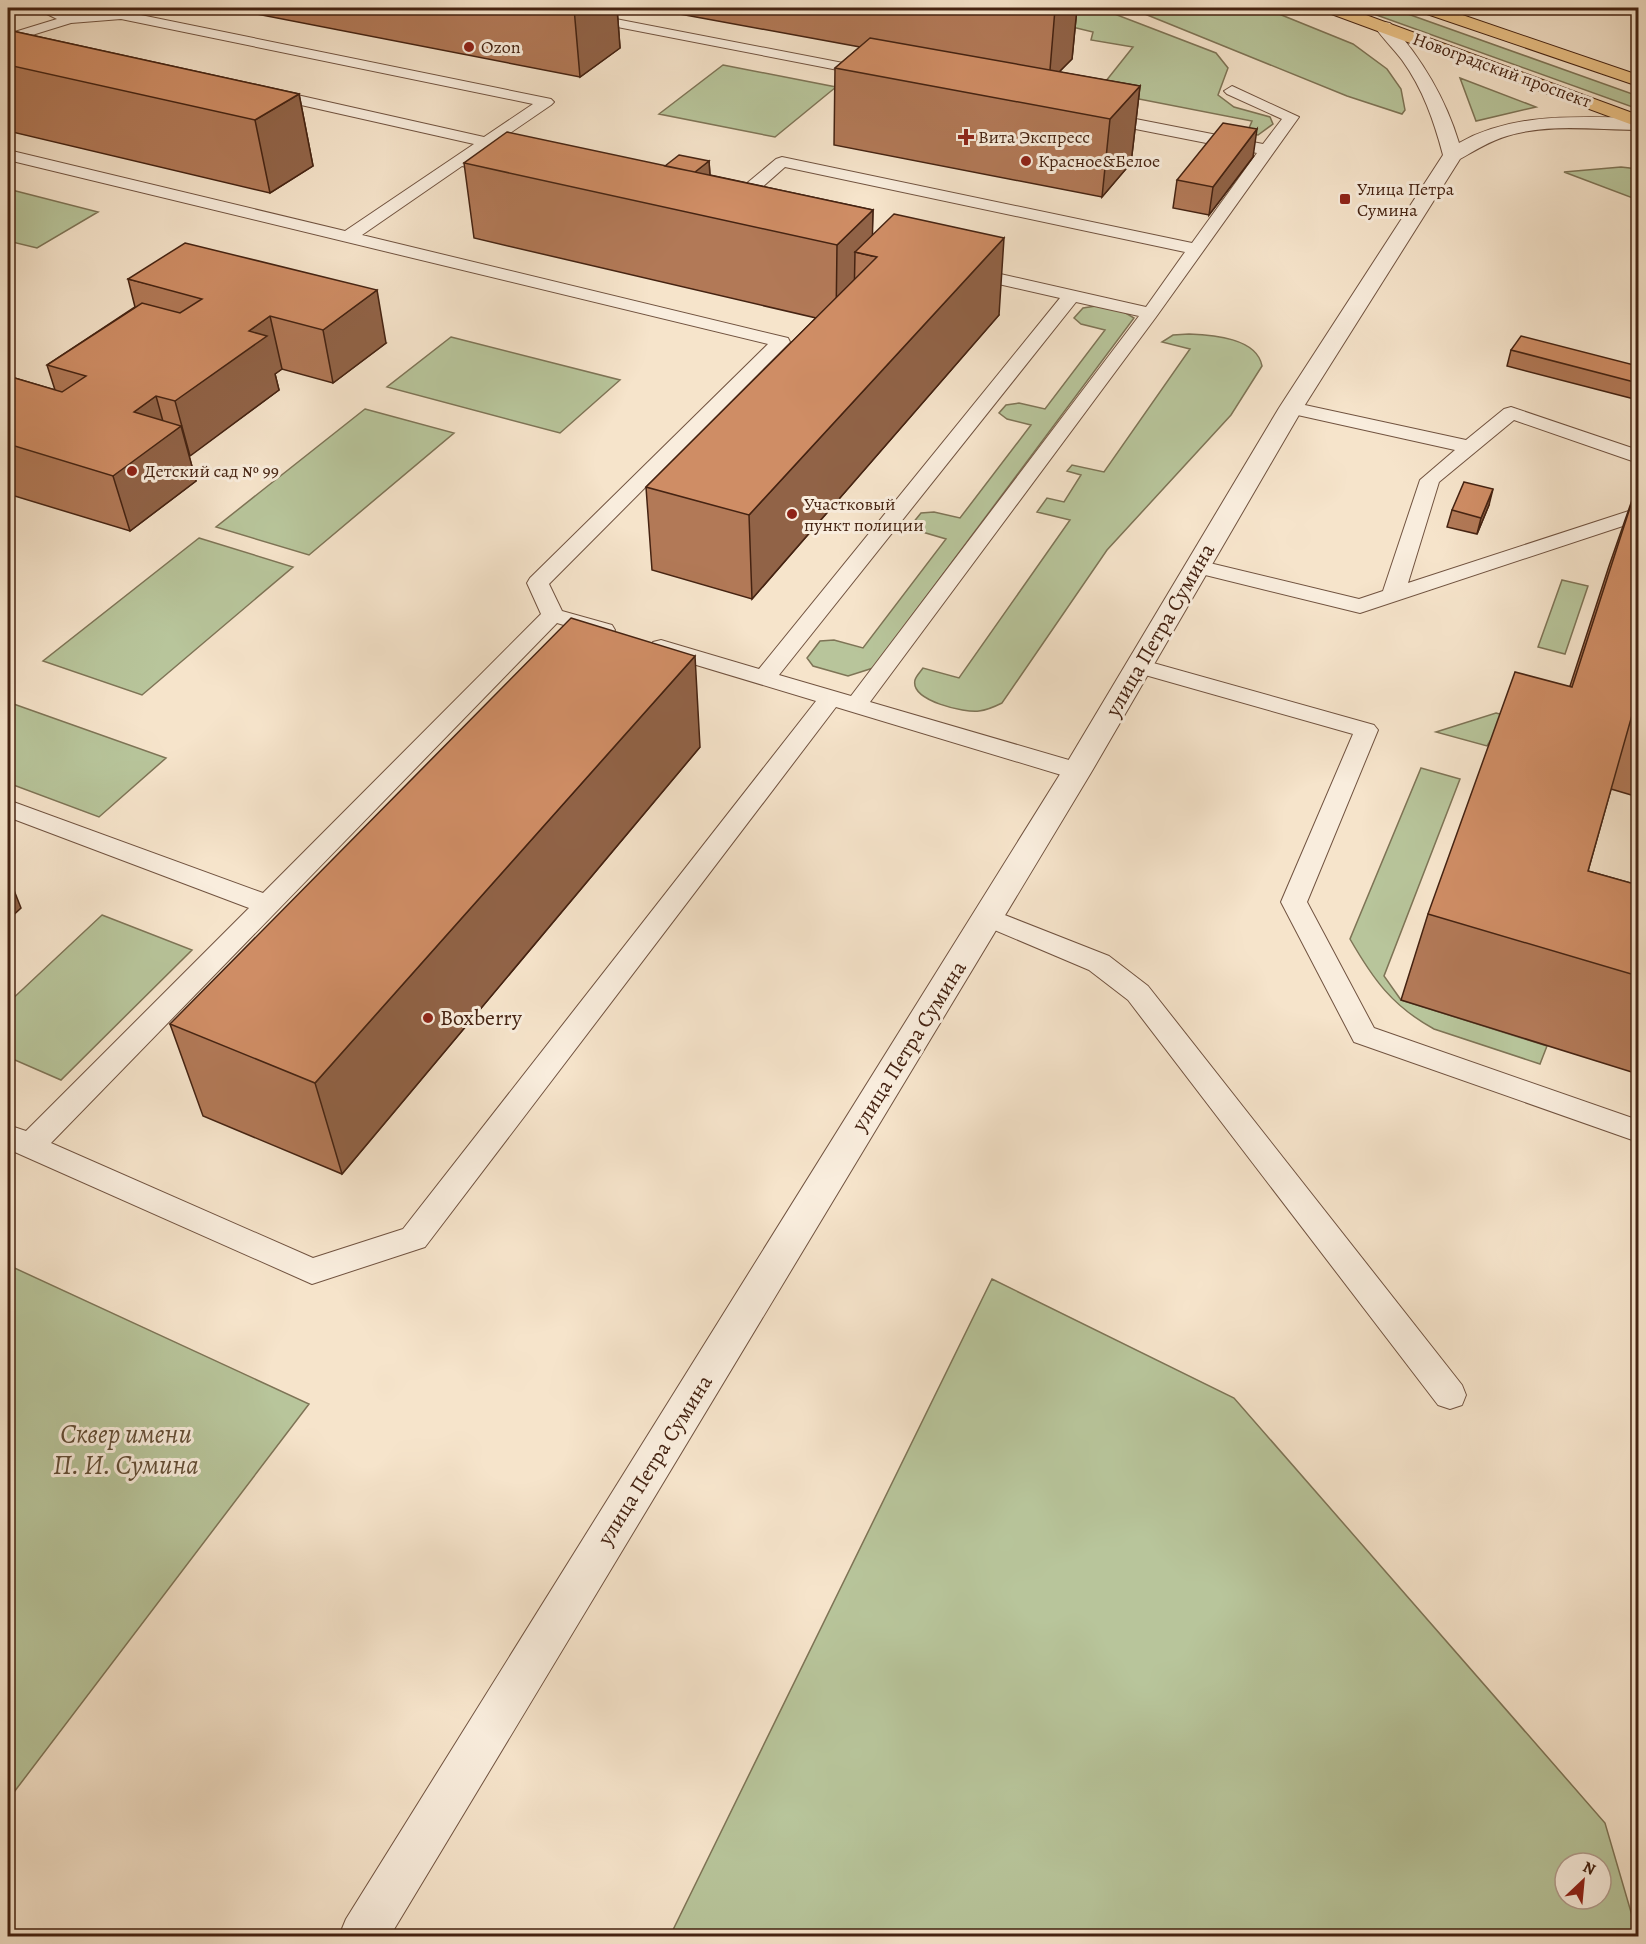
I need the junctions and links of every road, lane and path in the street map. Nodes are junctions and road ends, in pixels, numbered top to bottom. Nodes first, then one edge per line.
1 (42, 8) edge
2 (139, 8) edge
3 (540, 8) edge
4 (1332, 8) edge
5 (1427, 8) edge
6 (121, 15) junction
7 (70, 19) junction
8 (1384, 27) junction
9 (10, 38) edge
10 (47, 45) edge
11 (892, 76) edge
12 (1638, 81) edge
13 (255, 91) edge
14 (1232, 91) dead end
15 (1079, 113) edge
16 (1638, 122) edge
17 (487, 142) junction
18 (1267, 150) junction
19 (8, 155) edge
20 (1454, 155) junction
21 (459, 161) junction
22 (516, 173) edge
23 (741, 222) edge
24 (348, 237) junction
25 (1196, 249) junction
26 (947, 267) edge
27 (1072, 294) junction
28 (1150, 313) junction
29 (1291, 408) junction
30 (1470, 447) junction
31 (1638, 457) edge
32 (1638, 514) edge
33 (1197, 566) junction
34 (1393, 595) junction
35 (553, 615) junction
36 (620, 634) edge
37 (642, 641) edge
38 (1138, 666) junction
39 (764, 678) junction
40 (843, 702) junction
41 (1077, 771) junction
42 (8, 808) edge
43 (268, 905) junction
44 (987, 917) junction
45 (1638, 1131) edge
46 (19, 1141) edge
47 (1450, 1395) dead end
48 (363, 1936) edge

1 - 7 lane
2 - 6 lane
3 - 11 lane
4 - 8 main road, Новоградский проспект
5 - 12 main road, Новоградский проспект
6 - 7 lane
6 - 17 lane
7 - 9 lane
8 - 16 main road, Новоградский проспект
8 - 20 street
9 - 10 lane
13 - 17 lane
14 - 18 lane
15 - 18 lane
16 - 20 street
17 - 21 lane
18 - 25 lane
19 - 24 lane
20 - 29 street, улица Петра Сумина
21 - 22 lane
21 - 24 lane
23 - 25 lane
24 - 35 lane
25 - 28 lane
26 - 27 lane
27 - 28 lane
27 - 39 lane
28 - 40 lane
29 - 30 lane
29 - 33 street, улица Петра Сумина
30 - 31 lane
30 - 34 lane
32 - 34 lane
33 - 34 lane
33 - 38 street, улица Петра Сумина
35 - 36 lane
35 - 43 lane
37 - 39 lane
38 - 41 street, улица Петра Сумина
38 - 45 lane
39 - 40 lane
40 - 41 lane
40 - 46 lane
41 - 44 street, улица Петра Сумина
42 - 43 lane
43 - 46 lane
44 - 47 lane
44 - 48 street, улица Петра Сумина

